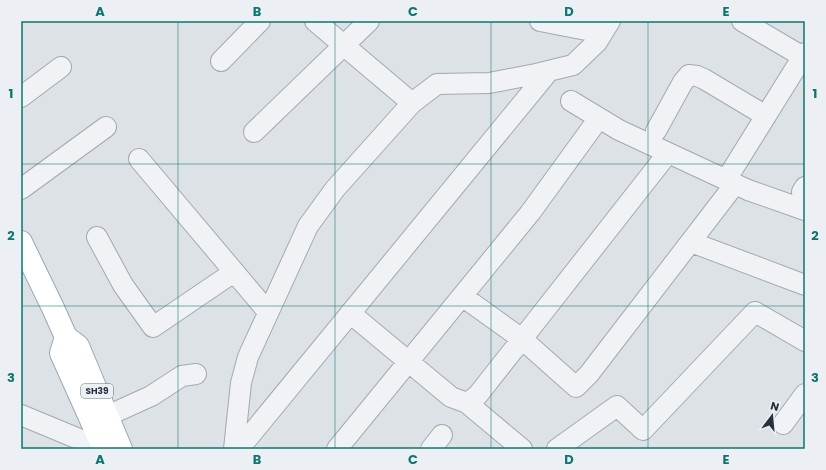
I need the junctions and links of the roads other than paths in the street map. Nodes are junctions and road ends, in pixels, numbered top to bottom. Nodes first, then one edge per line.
1 (260, 21) edge
2 (315, 21) edge
3 (369, 21) edge
4 (540, 21) edge
5 (742, 21) edge
6 (606, 27) edge
7 (343, 45) junction
8 (804, 56) edge
9 (221, 61) dead end
10 (61, 67) dead end
11 (548, 71) junction
12 (21, 97) edge
13 (571, 101) dead end
14 (412, 103) junction
15 (766, 116) junction
16 (599, 118) junction
17 (106, 127) dead end
18 (656, 131) dead end
19 (254, 132) dead end
20 (668, 153) junction
21 (139, 159) dead end
22 (730, 182) junction
23 (21, 189) edge
24 (804, 196) edge
25 (97, 237) dead end
26 (21, 242) edge
27 (691, 242) junction
28 (234, 272) junction
29 (805, 285) edge
30 (462, 296) junction
31 (268, 312) junction
32 (350, 313) junction
33 (66, 337) junction
34 (522, 339) junction
35 (805, 341) edge
36 (408, 361) junction
37 (196, 374) dead end
38 (805, 394) edge
39 (467, 403) junction
40 (21, 416) edge
41 (107, 416) junction
42 (783, 424) dead end
43 (104, 449) edge
44 (121, 449) edge
45 (234, 449) edge
46 (239, 449) edge
47 (337, 449) edge
48 (522, 449) edge
49 (557, 449) edge

1 - 9 street
2 - 7 street
3 - 7 street
4 - 6 street
5 - 8 street
6 - 11 street
7 - 14 street
7 - 19 street
8 - 15 street
10 - 12 street
11 - 14 street
11 - 32 street
13 - 16 street
14 - 31 street
15 - 18 street
15 - 22 street
16 - 20 street
16 - 30 street
17 - 23 street
20 - 22 street
20 - 34 street
21 - 28 street
22 - 24 street
22 - 27 street
25 - 28 street
26 - 33 main road, SH39
27 - 29 street
27 - 34 street
28 - 31 street
30 - 34 street
30 - 36 street
31 - 45 street
32 - 36 street
32 - 46 street
33 - 41 main road, SH39
33 - 43 main road
34 - 39 street
35 - 49 street
36 - 39 street
36 - 47 street
37 - 41 street
38 - 42 street
39 - 48 street
40 - 43 street
41 - 44 main road, SH39

